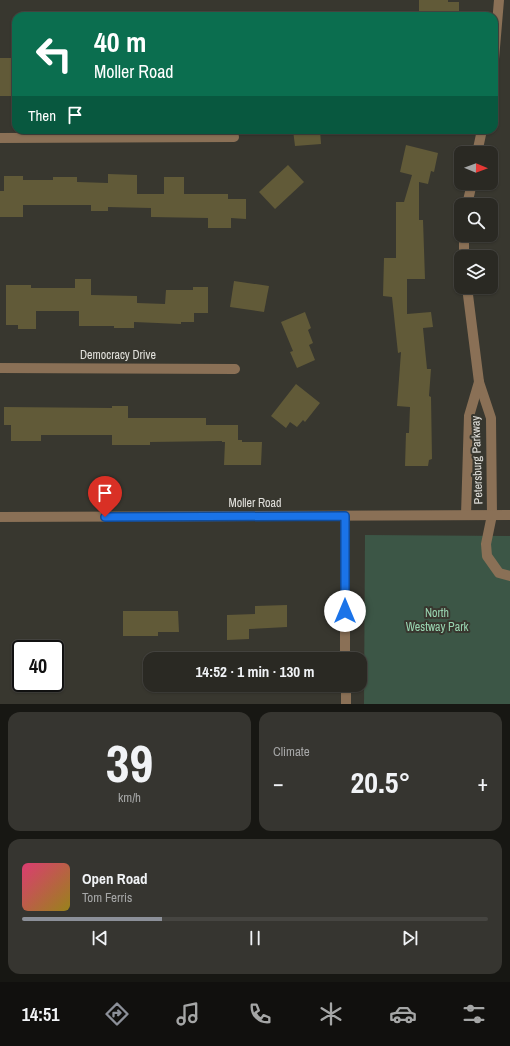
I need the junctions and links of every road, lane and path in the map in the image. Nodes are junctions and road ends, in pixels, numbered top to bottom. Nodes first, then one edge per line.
1 (499, 0) edge
2 (498, 12) edge
3 (481, 134) edge
4 (234, 137) dead end
5 (0, 138) edge
6 (479, 146) edge
7 (468, 294) edge
8 (0, 368) edge
9 (235, 369) dead end
10 (479, 382) junction
11 (466, 515) junction
12 (492, 515) junction
13 (510, 515) edge
14 (345, 516) junction
15 (0, 517) edge
16 (510, 576) edge
17 (345, 652) edge
18 (346, 692) edge
19 (346, 704) edge

1 - 2 street
3 - 6 street
4 - 5 street
7 - 10 street, Petersburg Parkway
8 - 9 street, Democracy Drive
10 - 11 street, Petersburg Parkway
10 - 12 street, Petersburg Parkway
11 - 12 street, Moller Road
11 - 14 street, Moller Road
12 - 13 street, Moller Road
12 - 16 street, Petersburg Parkway
14 - 15 street, Moller Road
14 - 17 street
18 - 19 street

